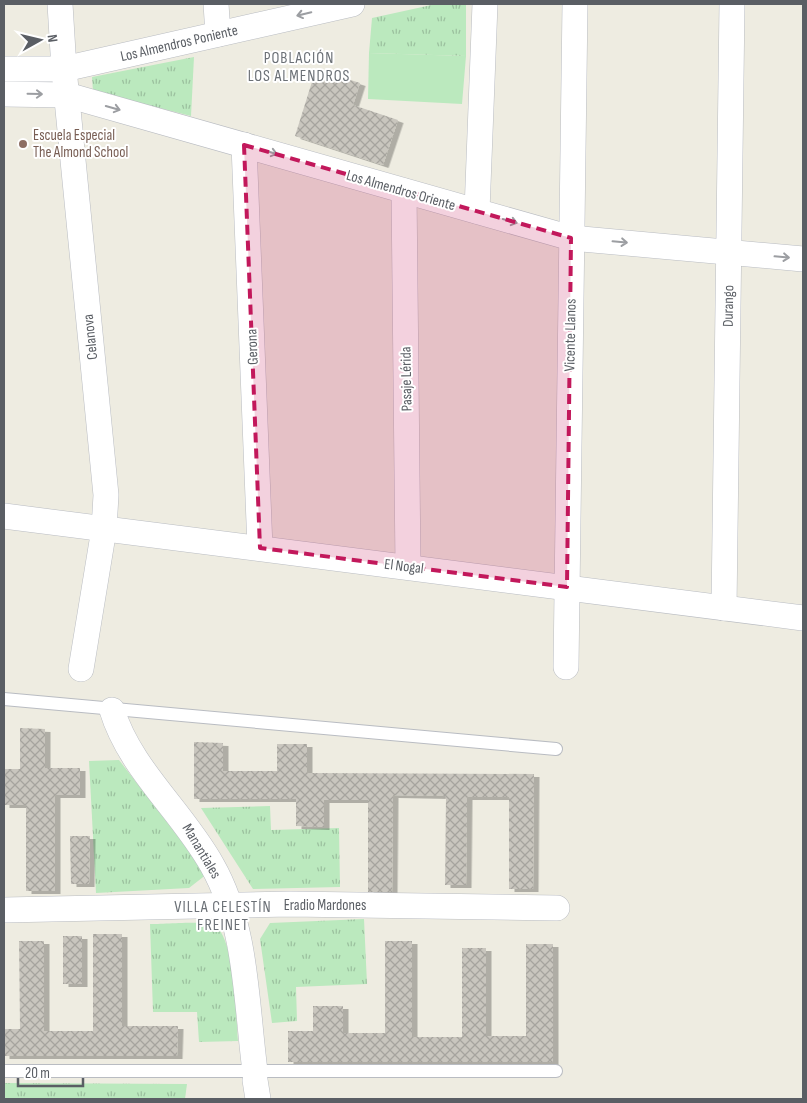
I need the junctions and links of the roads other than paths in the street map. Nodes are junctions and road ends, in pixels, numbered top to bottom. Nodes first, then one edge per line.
1 (60, 4) edge
2 (216, 4) edge
3 (349, 4) edge
4 (485, 4) edge
5 (575, 4) edge
6 (732, 4) edge
7 (218, 34) junction
8 (4, 69) edge
9 (64, 69) junction
10 (4, 94) edge
11 (66, 95) junction
12 (244, 145) junction
13 (404, 190) junction
14 (478, 211) junction
15 (571, 238) junction
16 (729, 252) junction
17 (803, 259) edge
18 (4, 516) edge
19 (104, 529) junction
20 (260, 548) junction
21 (408, 567) junction
22 (567, 587) junction
23 (724, 608) junction
24 (803, 618) edge
25 (566, 666) dead end
26 (81, 669) dead end
27 (4, 700) edge
28 (112, 710) junction
29 (556, 750) dead end
30 (231, 905) junction
31 (557, 908) dead end
32 (4, 910) edge
33 (4, 1070) edge
34 (556, 1071) dead end
35 (256, 1083) edge

1 - 9 street, Celanova
2 - 7 street
3 -> 7 street, Los Almendros Poniente
4 - 14 street
5 - 15 street, Vicente Llanos
6 - 16 street, Durango
7 - 9 street, Los Almendros Poniente
8 - 9 street, Los Almendros Poniente
9 - 11 street, Celanova
10 -> 11 street, Los Almendros Oriente
11 -> 12 street, Los Almendros Oriente
11 - 19 street, Celanova
12 -> 13 street, Los Almendros Oriente
12 - 20 street, Gerona
13 - 14 street, Los Almendros Oriente
13 - 21 street, Pasaje Lérida
14 -> 15 street, Los Almendros Oriente
15 -> 16 street, Los Almendros Oriente
15 - 22 street, Vicente Llanos
16 -> 17 street, Los Almendros Oriente
16 - 23 street, Durango
18 - 19 street, El Nogal
19 - 20 street, El Nogal
19 - 26 street, Celanova
20 - 21 street, El Nogal
21 - 22 street, El Nogal
22 - 23 street, El Nogal
22 - 25 street, Vicente Llanos
23 - 24 street, El Nogal
27 - 28 lane
28 - 29 lane
28 - 30 street, Manantiales
30 - 31 street, Eradio Mardones
30 - 32 street, Eradio Mardones
30 - 35 street, Manantiales
33 - 35 lane
34 - 35 lane

